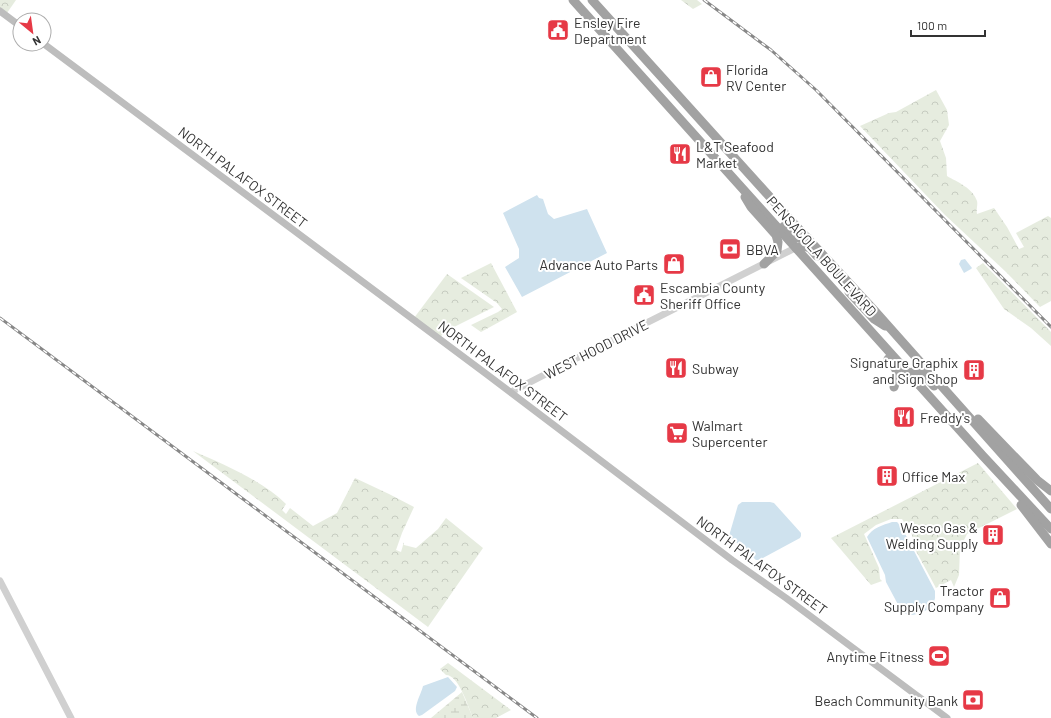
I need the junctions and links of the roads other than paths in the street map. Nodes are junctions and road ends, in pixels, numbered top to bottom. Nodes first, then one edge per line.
1 (573, 0) edge
2 (580, 0) edge
3 (592, 0) edge
4 (0, 11) edge
5 (12, 20) edge
6 (631, 43) junction
7 (52, 50) edge
8 (617, 50) junction
9 (694, 114) junction
10 (732, 177) junction
11 (739, 185) junction
12 (808, 238) junction
13 (796, 248) junction
14 (764, 264) junction
15 (867, 327) junction
16 (892, 330) junction
17 (909, 373) junction
18 (939, 383) junction
19 (894, 387) dead end
20 (511, 392) junction
21 (986, 436) junction
22 (984, 456) junction
23 (1051, 491) edge
24 (1051, 508) edge
25 (1051, 529) edge
26 (1051, 544) edge
27 (0, 581) edge
28 (71, 718) edge
29 (947, 718) edge

1 - 8 highway, PENSACOLA BOULEVARD
2 - 6 highway
3 - 6 highway, PENSACOLA BOULEVARD
4 - 5 main road
6 - 9 highway, PENSACOLA BOULEVARD
7 - 20 main road, NORTH PALAFOX STREET
8 - 9 highway
8 - 10 highway, PENSACOLA BOULEVARD
9 - 12 highway, PENSACOLA BOULEVARD
10 - 11 highway, PENSACOLA BOULEVARD
10 - 12 highway
11 - 13 highway, PENSACOLA BOULEVARD
11 - 14 highway
12 - 13 street, WEST HOOD DRIVE
12 - 16 highway, PENSACOLA BOULEVARD
13 - 14 street, WEST HOOD DRIVE
13 - 15 highway, PENSACOLA BOULEVARD
13 - 16 highway
14 - 20 street, WEST HOOD DRIVE
15 - 17 highway, PENSACOLA BOULEVARD
15 - 19 highway
16 - 18 highway, PENSACOLA BOULEVARD
17 - 21 highway
17 - 22 highway, PENSACOLA BOULEVARD
18 - 21 highway, PENSACOLA BOULEVARD
18 - 23 highway
20 - 29 main road, NORTH PALAFOX STREET
21 - 24 highway, PENSACOLA BOULEVARD
22 - 25 highway, PENSACOLA BOULEVARD
22 - 26 highway
27 - 28 street

